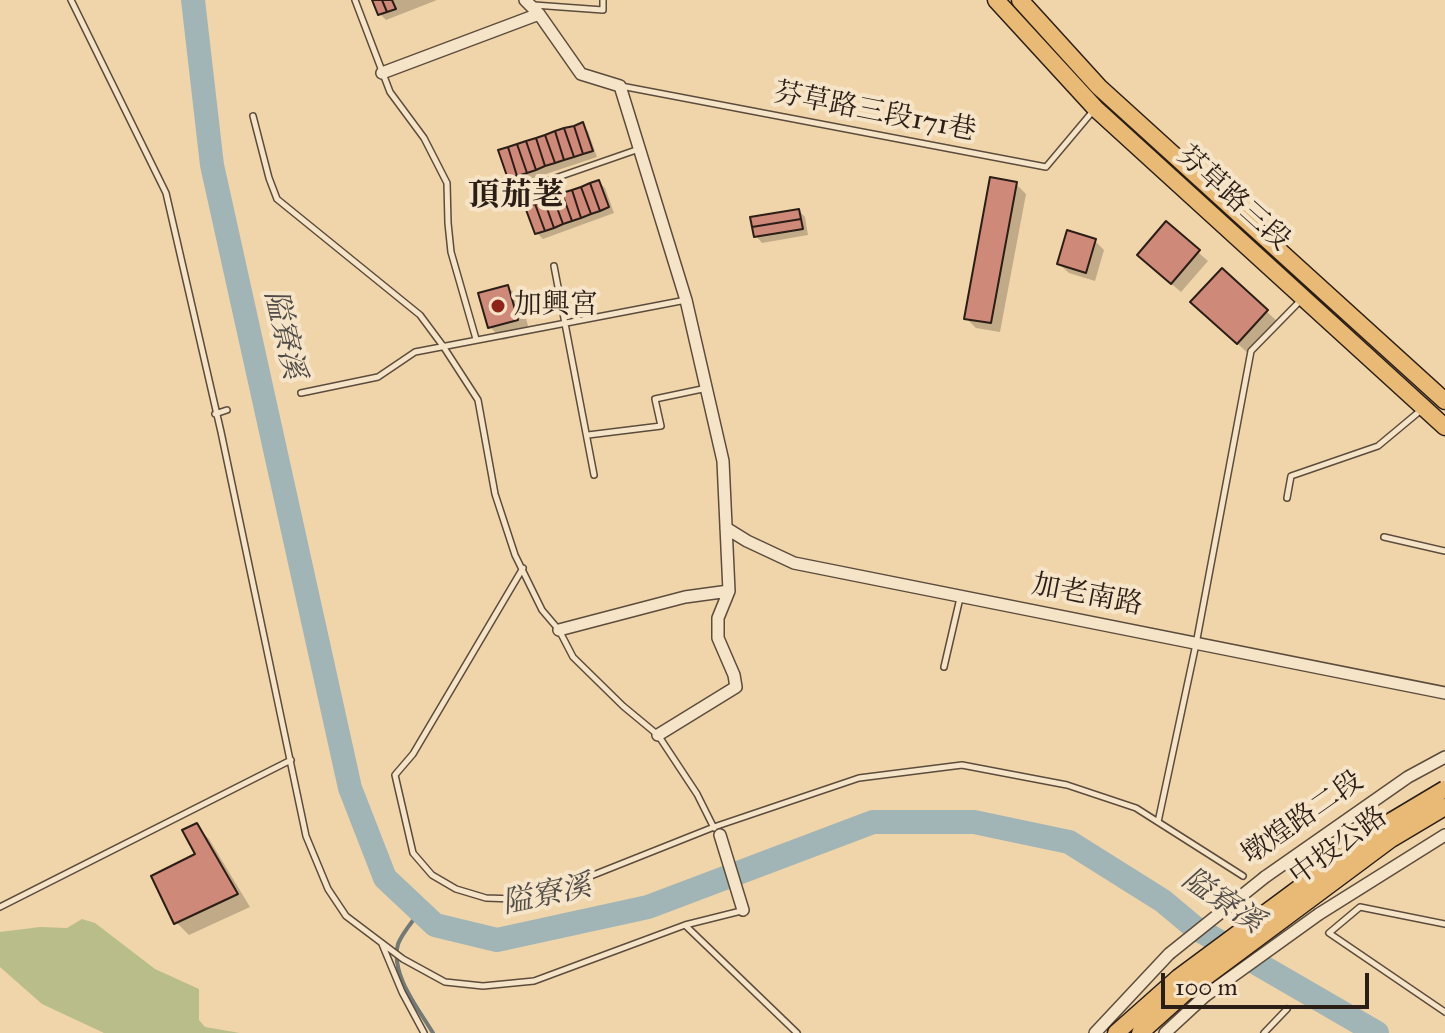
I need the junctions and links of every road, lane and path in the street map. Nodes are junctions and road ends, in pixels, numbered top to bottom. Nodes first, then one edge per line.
1 (71, 0) edge
2 (355, 0) edge
3 (603, 0) edge
4 (996, 0) edge
5 (1020, 0) edge
6 (528, 2) edge
7 (539, 14) junction
8 (382, 73) junction
9 (620, 86) junction
10 (1096, 109) junction
11 (253, 116) dead end
12 (640, 148) junction
13 (515, 192) dead end
14 (554, 266) dead end
15 (1303, 298) junction
16 (686, 300) junction
17 (565, 323) junction
18 (476, 339) junction
19 (443, 346) junction
20 (708, 388) junction
21 (301, 393) dead end
22 (1445, 401) edge
23 (1424, 408) junction
24 (227, 410) dead end
25 (215, 414) junction
26 (1445, 427) edge
27 (588, 435) junction
28 (594, 475) dead end
29 (1287, 498) dead end
30 (726, 528) junction
31 (1384, 537) dead end
32 (1445, 551) edge
33 (523, 568) junction
34 (729, 591) junction
35 (960, 596) junction
36 (559, 630) junction
37 (1196, 644) junction
38 (944, 667) dead end
39 (1445, 693) edge
40 (658, 735) junction
41 (1445, 757) edge
42 (291, 760) junction
43 (1445, 789) edge
44 (1445, 807) edge
45 (1158, 822) junction
46 (717, 831) junction
47 (1445, 835) edge
48 (1243, 876) dead end
49 (0, 907) edge
50 (743, 910) joint
51 (1445, 924) edge
52 (685, 925) junction
53 (382, 943) junction
54 (1183, 984) junction
55 (1287, 1009) dead end
56 (1445, 1012) edge
57 (424, 1033) edge
58 (797, 1033) edge
59 (1095, 1033) edge
60 (1116, 1033) edge
61 (1140, 1033) edge
62 (1165, 1033) edge
63 (1264, 1033) edge

1 - 25 lane
2 - 8 lane
3 - 6 lane
4 - 10 main road, 芬草路三段
5 - 22 main road, 芬草路三段
6 - 7 street
7 - 8 street
7 - 9 street
8 - 18 lane
9 - 10 lane, 芬草路三段171巷
9 - 12 street
10 - 15 main road, 芬草路三段
11 - 19 lane
12 - 13 lane
12 - 16 street
14 - 17 lane
15 - 23 main road, 芬草路三段
15 - 37 lane
16 - 17 lane
16 - 20 street
17 - 18 lane
17 - 27 lane
18 - 19 lane
19 - 21 lane
19 - 33 lane
20 - 27 lane
20 - 30 street
23 - 26 main road, 芬草路三段
23 - 29 lane
24 - 25 lane
25 - 42 lane
27 - 28 lane
30 - 34 street
30 - 35 street, 加老南路
31 - 32 lane
33 - 36 lane
33 - 46 lane
34 - 36 street
34 - 40 street
35 - 37 street, 加老南路
35 - 38 lane
36 - 40 lane
37 - 39 street, 加老南路
37 - 45 lane
40 - 46 lane
41 - 59 street, 墩煌路二段, bridge
42 - 49 lane
42 - 53 lane
43 - 54 main road, 中投公路, bridge
44 - 54 main road, 中投公路, bridge
45 - 46 lane
45 - 48 lane
46 - 50 street
47 - 62 street, bridge
50 - 52 lane
51 - 56 lane
52 - 53 lane
52 - 58 lane
53 - 57 lane
54 - 60 main road
54 - 61 main road
55 - 63 lane

